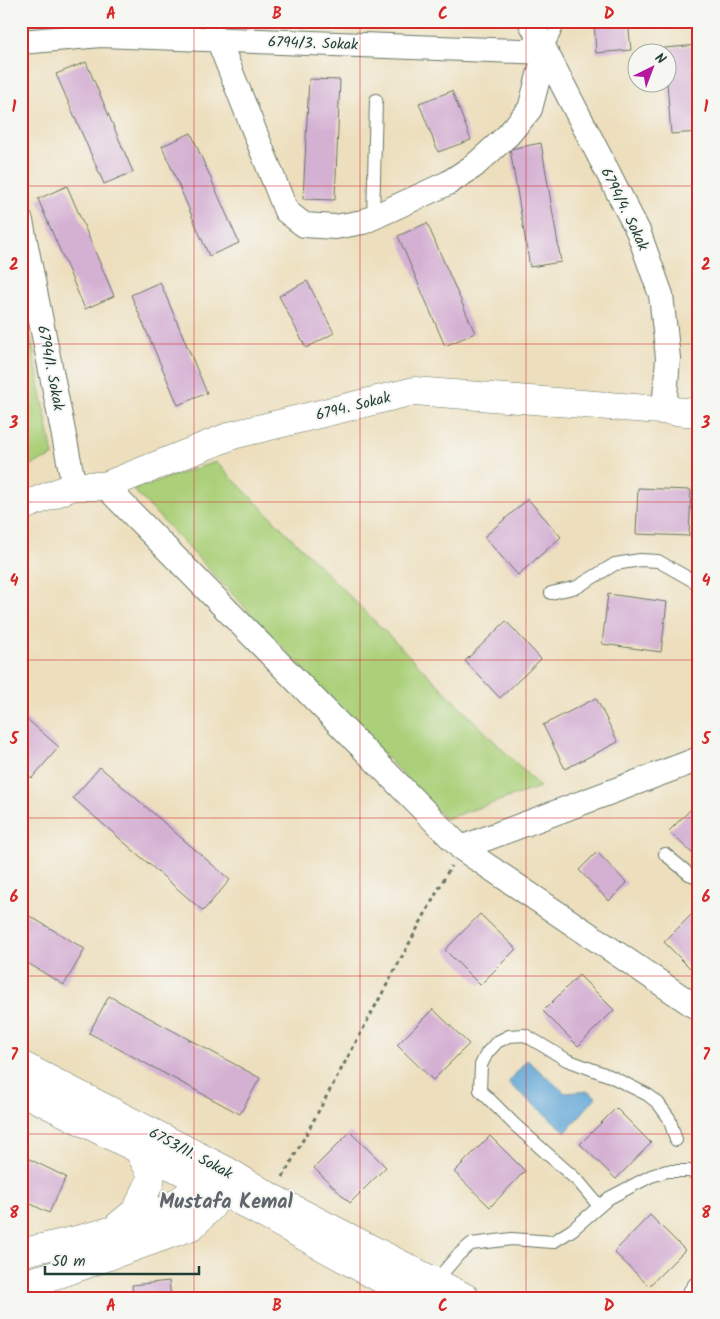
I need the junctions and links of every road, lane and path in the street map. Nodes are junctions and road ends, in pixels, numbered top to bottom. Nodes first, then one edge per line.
1 (530, 21) edge
2 (560, 21) edge
3 (218, 39) junction
4 (21, 42) edge
5 (546, 52) junction
6 (376, 100) dead end
7 (373, 218) junction
8 (21, 221) edge
9 (664, 410) junction
10 (699, 413) edge
11 (74, 486) junction
12 (105, 486) junction
13 (21, 507) edge
14 (699, 584) edge
15 (551, 593) dead end
16 (699, 759) edge
17 (461, 848) junction
18 (665, 854) dead end
19 (699, 878) edge
20 (699, 1009) edge
21 (21, 1066) edge
22 (21, 1090) edge
23 (676, 1140) dead end
24 (138, 1149) junction
25 (699, 1174) edge
26 (213, 1175) junction
27 (266, 1205) junction
28 (599, 1206) junction
29 (192, 1226) junction
30 (115, 1229) junction
31 (21, 1253) edge
32 (21, 1284) edge
33 (699, 1288) edge
34 (425, 1290) edge
35 (466, 1298) edge
36 (692, 1298) edge

1 - 5 street, 6794/4. Sokak
2 - 5 lane
3 - 4 street, 6794/3. Sokak
3 - 5 street, 6794/3. Sokak
3 - 7 street
5 - 7 street
5 - 9 street, 6794/4. Sokak
6 - 7 lane
8 - 11 street, 6794/1. Sokak
9 - 10 street, 6794. Sokak
9 - 12 street, 6794. Sokak
11 - 12 street, 6794. Sokak
11 - 13 street, 6794. Sokak
12 - 17 street
14 - 15 lane
16 - 17 street
17 - 20 street
17 - 27 path
18 - 19 lane
21 - 26 street, 6753/11. Sokak
22 - 24 street, 6753/11. Sokak
23 - 28 lane
24 - 26 street, 6753/11. Sokak
24 - 30 street
25 - 28 lane
26 - 27 street, 6753/11. Sokak
26 - 29 street
26 - 30 street
27 - 29 street
27 - 34 street, 6753/11. Sokak
28 - 34 lane
29 - 32 street
30 - 31 street
33 - 36 street
34 - 35 street, 6753/11. Sokak

